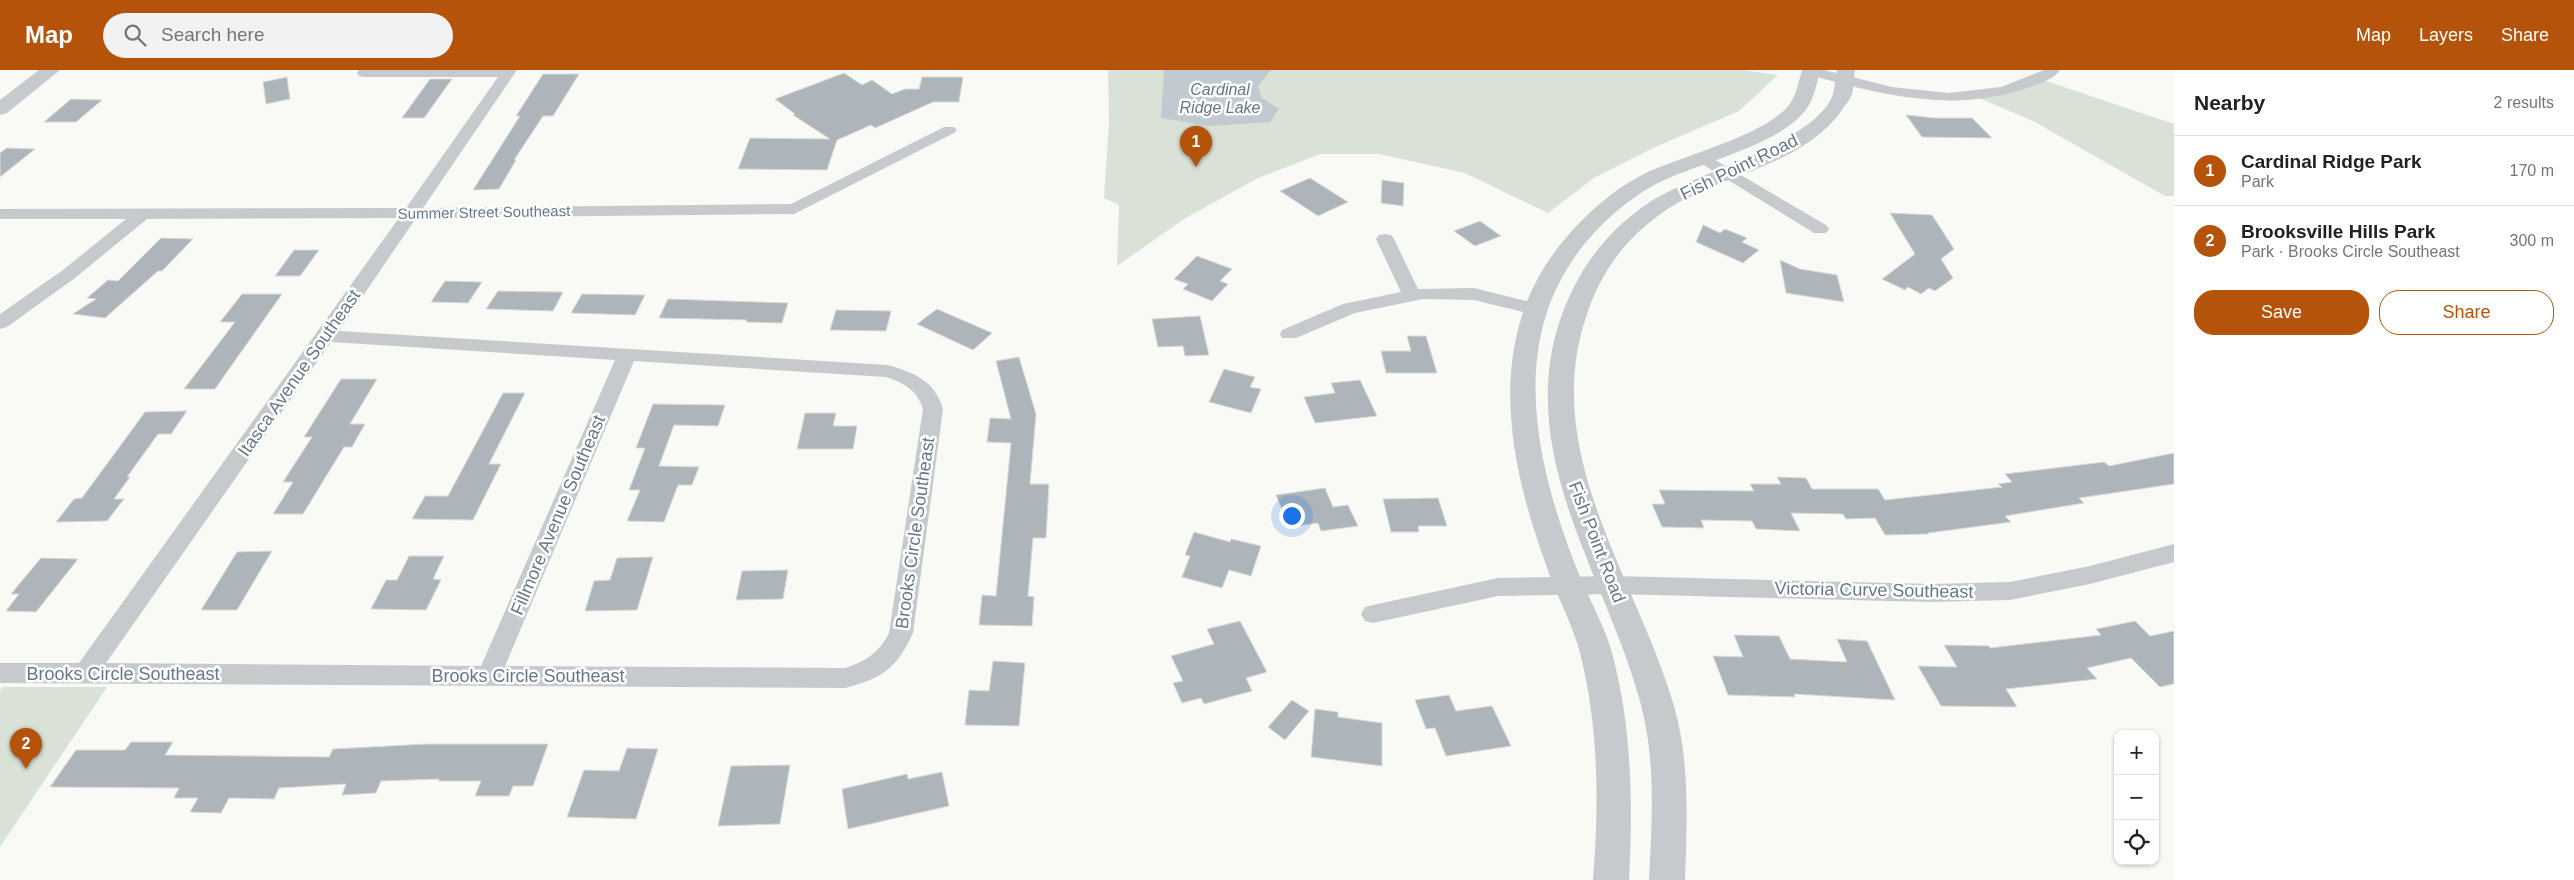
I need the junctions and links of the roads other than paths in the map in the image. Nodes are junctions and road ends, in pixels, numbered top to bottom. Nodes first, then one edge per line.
1 (51, 70) edge
2 (2054, 70) edge
3 (509, 71) edge
4 (1811, 71) edge
5 (364, 73) dead end
6 (1847, 76) edge
7 (0, 109) edge
8 (949, 130) dead end
9 (1703, 158) junction
10 (1727, 172) junction
11 (410, 213) junction
12 (0, 214) edge
13 (142, 214) junction
14 (1820, 229) dead end
15 (1385, 239) dead end
16 (1412, 296) junction
17 (1536, 309) junction
18 (0, 323) edge
19 (1289, 334) dead end
20 (326, 336) junction
21 (627, 354) junction
22 (2174, 554) edge
23 (1613, 585) junction
24 (1569, 586) junction
25 (1373, 614) dead end
26 (0, 673) edge
27 (85, 674) junction
28 (489, 675) junction
29 (1611, 880) edge
30 (1667, 880) edge

1 - 7 street
2 - 6 street
3 - 5 street
3 - 11 street, Itasca Avenue Southeast
4 - 6 street
4 - 9 street, Fish Point Road
6 - 10 street, Fish Point Road
8 - 11 street, Summer Street Southeast
9 - 10 street
9 - 17 street, Fish Point Road
10 - 14 street
10 - 23 street, Fish Point Road
11 - 13 street, Summer Street Southeast
11 - 20 street, Itasca Avenue Southeast
12 - 13 street, Summer Street Southeast
13 - 18 street
15 - 16 street
16 - 17 street
16 - 19 street
17 - 24 street, Fish Point Road
20 - 21 street, Brooks Circle Southeast
20 - 27 street, Itasca Avenue Southeast
21 - 28 street, Fillmore Avenue Southeast
21 - 28 street, Brooks Circle Southeast
22 - 23 street, Victoria Curve Southeast
23 - 24 street, Victoria Curve Southeast
23 - 30 street, Fish Point Road
24 - 25 street, Victoria Curve Southeast
24 - 29 street, Fish Point Road
26 - 27 street, Brooks Circle Southeast
27 - 28 street, Brooks Circle Southeast

